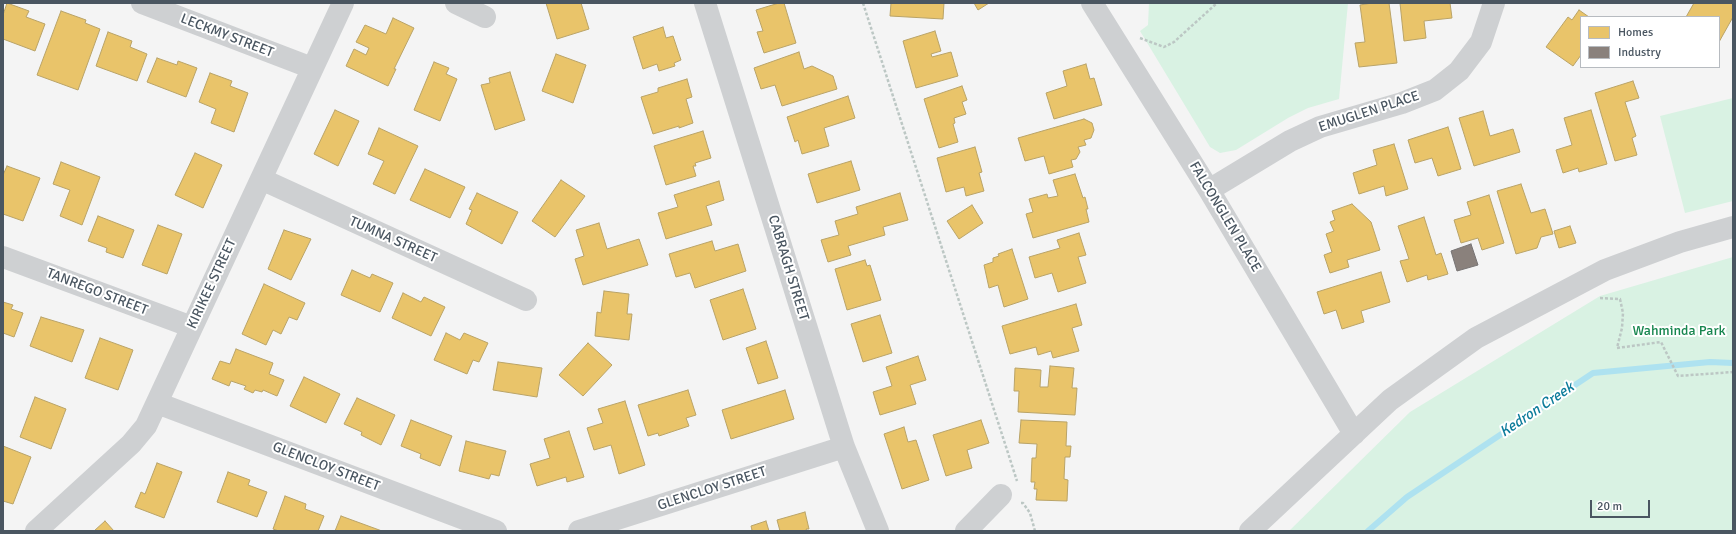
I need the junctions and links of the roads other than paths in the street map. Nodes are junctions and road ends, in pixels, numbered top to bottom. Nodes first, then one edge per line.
1 (142, 3) edge
2 (343, 3) edge
3 (456, 3) edge
4 (705, 3) edge
5 (1092, 3) edge
6 (1494, 3) edge
7 (485, 17) dead end
8 (312, 68) junction
9 (261, 179) junction
10 (1210, 190) junction
11 (1733, 227) edge
12 (3, 256) edge
13 (526, 300) dead end
14 (192, 328) junction
15 (157, 403) junction
16 (1354, 434) junction
17 (844, 447) junction
18 (1014, 493) road end
19 (36, 531) edge
20 (496, 531) edge
21 (579, 531) edge
22 (878, 531) edge
23 (966, 531) edge
24 (1250, 531) edge

1 - 8 street, LECKMY STREET
2 - 8 street, KIRIKEE STREET
3 - 7 street
4 - 17 street, CABRAGH STREET
5 - 10 street, FALCONGLEN PLACE
6 - 10 street, EMUGLEN PLACE
8 - 9 street, KIRIKEE STREET
9 - 13 street, TUMNA STREET
9 - 14 street, KIRIKEE STREET
10 - 16 street, FALCONGLEN PLACE
11 - 16 street
12 - 14 street, TANREGO STREET
14 - 15 street, KIRIKEE STREET
15 - 19 street, KIRIKEE STREET
15 - 20 street, GLENCLOY STREET
16 - 24 street
17 - 21 street, GLENCLOY STREET
17 - 22 street, CABRAGH STREET
18 - 23 street

